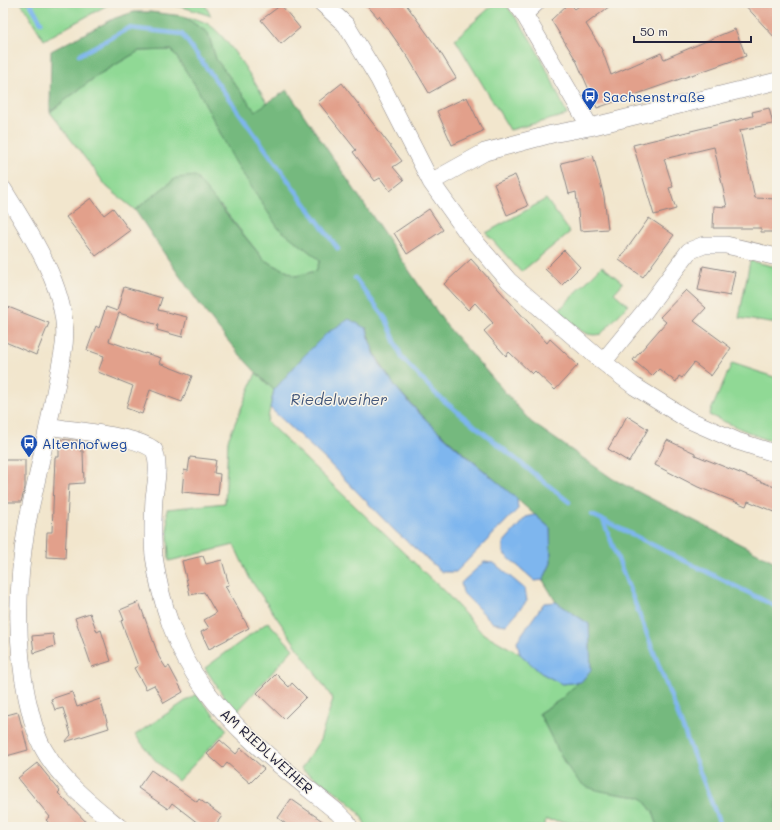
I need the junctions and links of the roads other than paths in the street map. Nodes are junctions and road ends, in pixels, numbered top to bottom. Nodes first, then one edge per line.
1 (322, 3) edge
2 (525, 7) edge
3 (777, 81) edge
4 (590, 127) junction
5 (430, 182) junction
6 (3, 189) edge
7 (777, 256) edge
8 (603, 362) junction
9 (48, 426) junction
10 (777, 454) edge
11 (119, 827) edge
12 (349, 827) edge

1 - 5 street
2 - 4 street
3 - 4 street
4 - 5 street
5 - 8 street
6 - 9 street
7 - 8 street
8 - 10 street
9 - 11 street
9 - 12 street, AM RIEDLWEIHER

